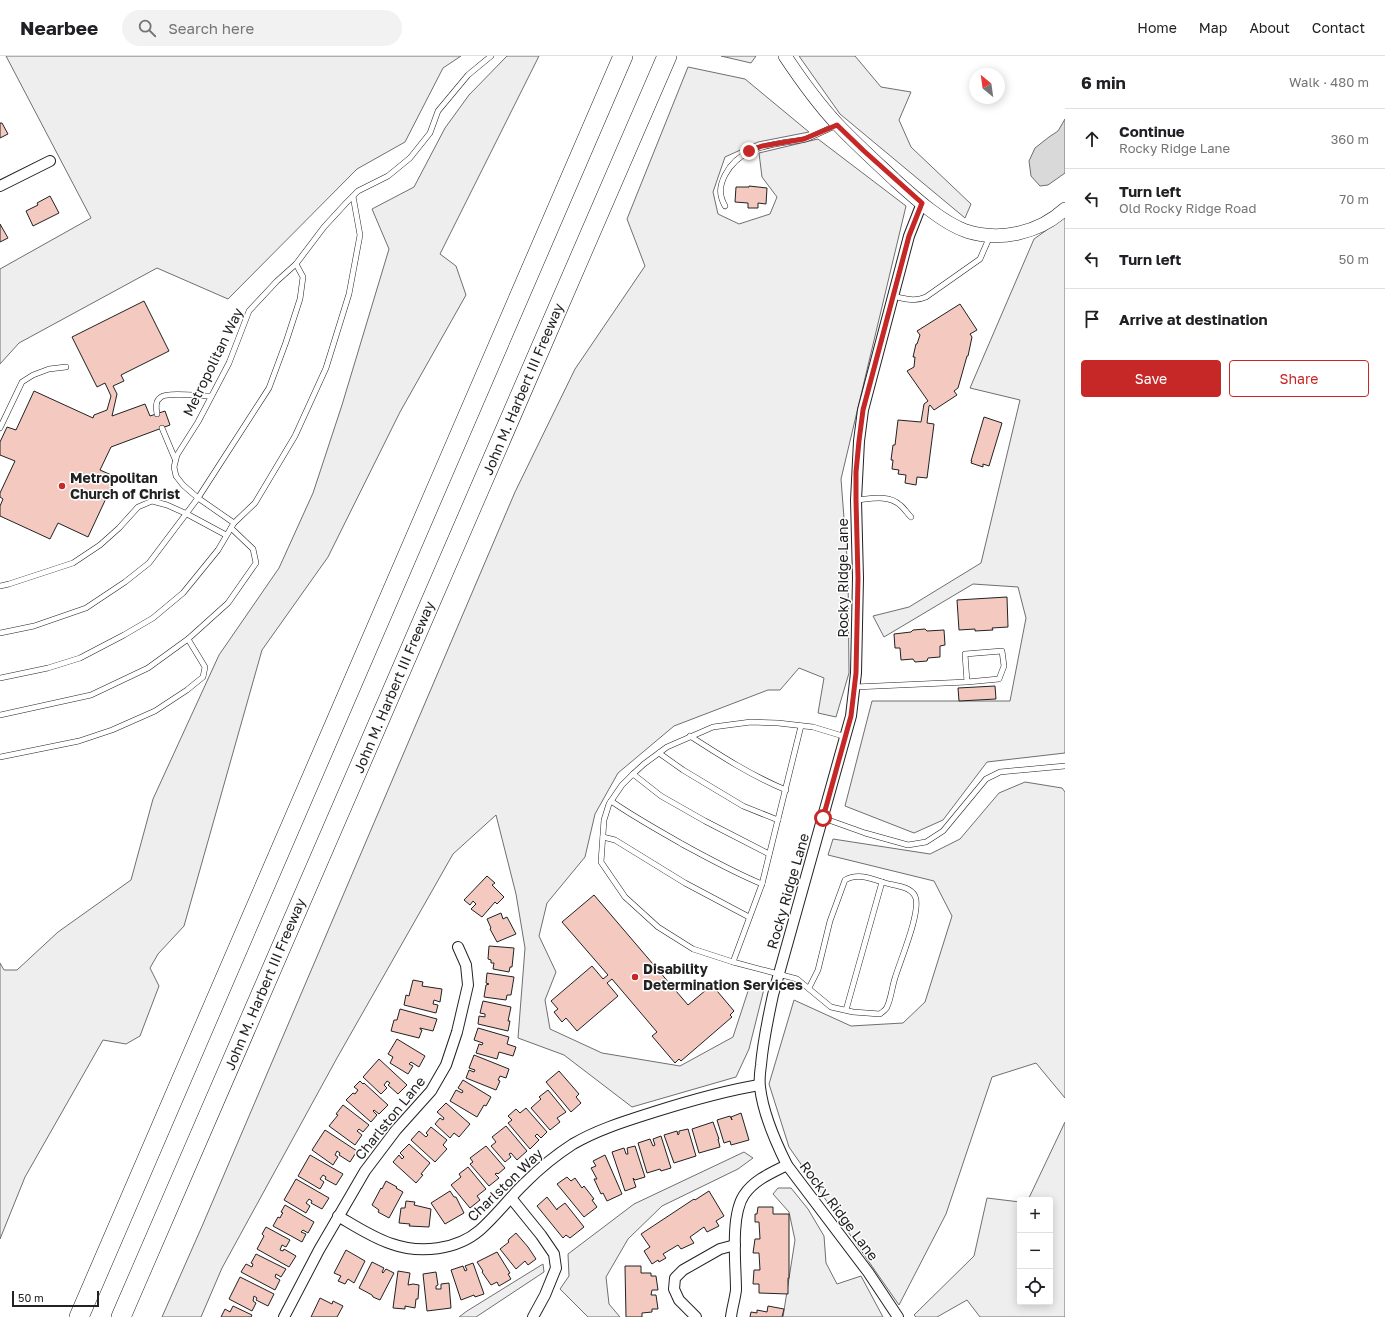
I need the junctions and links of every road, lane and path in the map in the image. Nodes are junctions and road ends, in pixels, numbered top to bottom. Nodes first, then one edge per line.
1 (491, 56) edge
2 (623, 56) edge
3 (667, 56) edge
4 (785, 56) edge
5 (837, 125) junction
6 (50, 161) dead end
7 (0, 186) edge
8 (353, 196) junction
9 (922, 203) junction
10 (725, 206) dead end
11 (1065, 209) edge
12 (990, 236) junction
13 (296, 264) junction
14 (893, 296) junction
15 (66, 367) dead end
16 (211, 396) junction
17 (157, 414) dead end
18 (0, 428) edge
19 (162, 428) dead end
20 (175, 459) junction
21 (198, 498) junction
22 (856, 500) junction
23 (187, 514) junction
24 (911, 517) dead end
25 (234, 523) junction
26 (231, 528) junction
27 (226, 535) junction
28 (0, 586) edge
29 (0, 633) edge
30 (188, 640) junction
31 (0, 678) edge
32 (967, 682) junction
33 (855, 687) junction
34 (0, 715) edge
35 (801, 726) junction
36 (690, 736) junction
37 (846, 737) junction
38 (659, 753) junction
39 (0, 756) edge
40 (1065, 766) edge
41 (633, 774) junction
42 (786, 790) junction
43 (611, 801) junction
44 (823, 818) junction
45 (778, 820) junction
46 (603, 837) junction
47 (769, 854) junction
48 (882, 882) junction
49 (762, 884) junction
50 (749, 917) junction
51 (458, 947) dead end
52 (733, 962) junction
53 (779, 975) junction
54 (809, 988) junction
55 (846, 1010) junction
56 (760, 1085) junction
57 (786, 1165) junction
58 (511, 1198) junction
59 (338, 1216) junction
60 (735, 1245) junction
61 (79, 1317) edge
62 (121, 1317) edge
63 (284, 1317) edge
64 (533, 1317) edge
65 (696, 1317) edge
66 (731, 1317) edge
67 (898, 1317) edge

1 - 8 lane, Metropolitan Way
2 - 61 highway
3 - 62 highway, John M. Harbert III Freeway
4 - 5 street
5 - 9 street
5 - 10 lane
6 - 7 street
8 - 13 lane, Metropolitan Way
8 - 25 lane
9 - 12 street
9 - 14 street, Rocky Ridge Lane
11 - 12 street
12 - 14 lane
13 - 16 lane, Metropolitan Way
13 - 21 lane
14 - 22 street, Rocky Ridge Lane
15 - 18 lane
16 - 17 lane
16 - 20 lane, Metropolitan Way
19 - 20 lane
20 - 21 lane
21 - 23 lane
21 - 25 lane
22 - 24 lane
22 - 33 street, Rocky Ridge Lane
23 - 27 lane
23 - 28 lane
23 - 29 lane
25 - 26 lane
26 - 27 lane
26 - 30 lane
27 - 31 lane
30 - 34 lane
30 - 39 lane
32 - 32 lane
32 - 33 lane
33 - 37 street, Rocky Ridge Lane
35 - 36 lane
35 - 37 lane
35 - 42 lane
36 - 38 lane
36 - 42 lane
37 - 44 street, Rocky Ridge Lane
38 - 41 lane
38 - 45 lane
40 - 44 lane
41 - 43 lane
41 - 47 lane
42 - 45 lane
43 - 46 lane
43 - 49 lane
44 - 53 street, Rocky Ridge Lane
45 - 47 lane
46 - 50 lane
46 - 52 lane
47 - 49 lane
48 - 54 lane
48 - 55 lane
48 - 55 lane
49 - 50 lane
50 - 52 lane
51 - 59 street, Charlston Lane
52 - 53 lane
53 - 54 lane
53 - 56 street, Rocky Ridge Lane
54 - 55 lane
56 - 57 street, Rocky Ridge Lane
56 - 58 street, Charlston Way
57 - 60 street
57 - 67 street, Rocky Ridge Lane
58 - 59 street, Charlston Way
58 - 64 street
59 - 63 street, Charlston Lane
60 - 65 street
60 - 66 street

